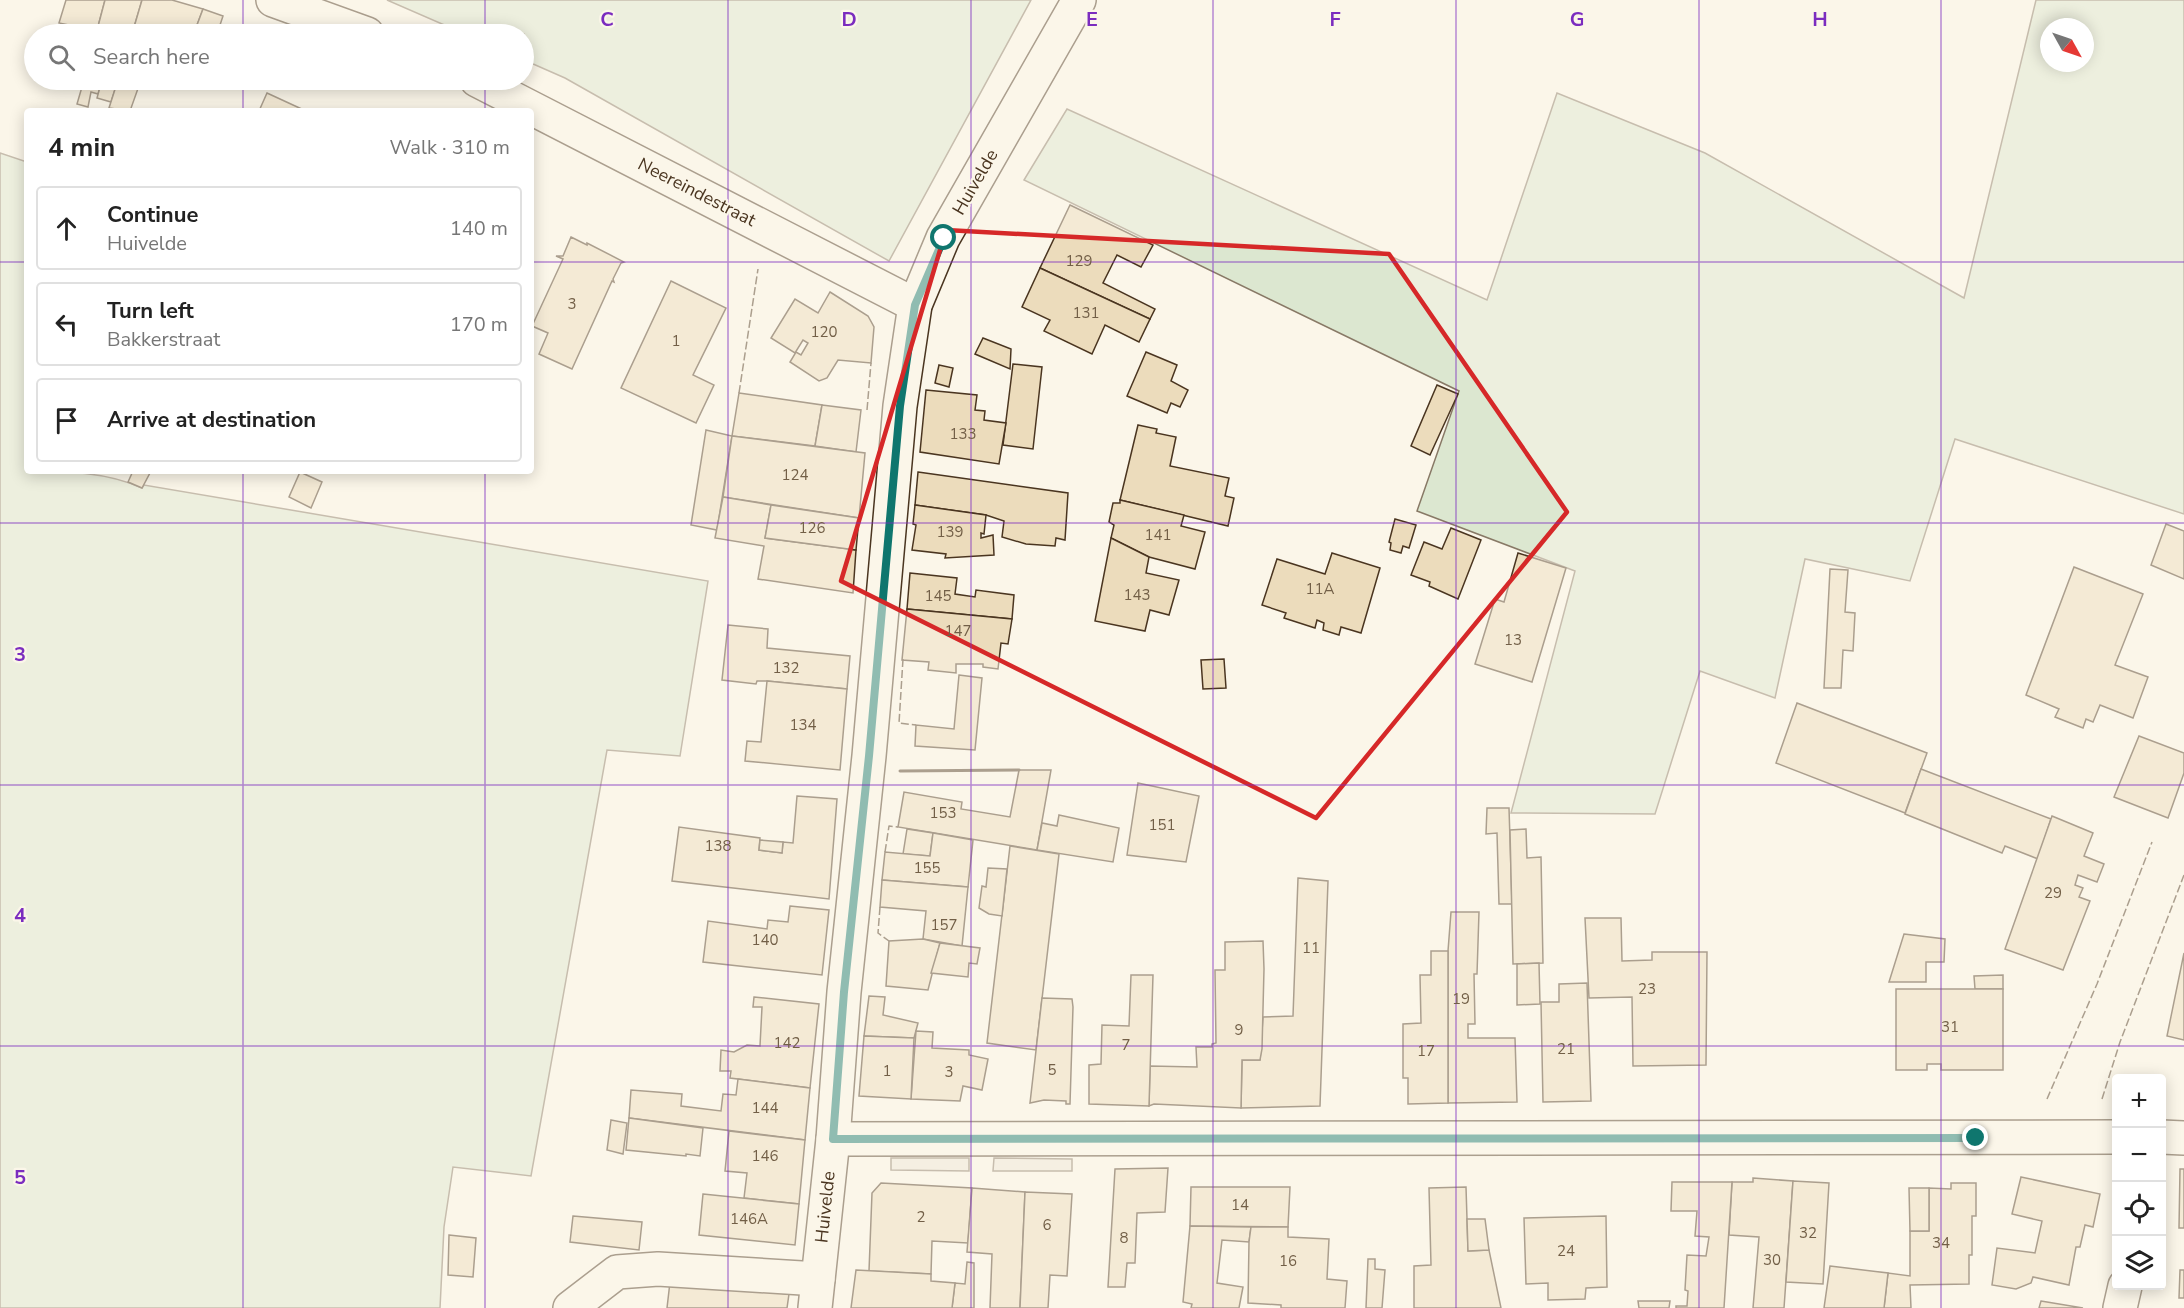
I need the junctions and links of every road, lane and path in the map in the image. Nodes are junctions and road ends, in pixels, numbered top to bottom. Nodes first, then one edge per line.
1 (273, 0) edge
2 (1079, 0) edge
3 (339, 24) edge
4 (496, 90) edge
5 (532, 108) edge
6 (534, 109) edge
7 (915, 305) junction
8 (2112, 1137) edge
9 (2166, 1137) edge
10 (2184, 1137) edge
11 (833, 1139) junction
12 (2124, 1290) edge
13 (816, 1293) edge
14 (570, 1308) edge
15 (2120, 1308) edge

1 - 3 street
2 - 7 street, Huivelde
4 - 5 street, Neereindestraat
6 - 7 street, Neereindestraat
7 - 11 street, Huivelde
8 - 11 street
9 - 10 street
11 - 13 street, Huivelde
12 - 15 street
13 - 14 street

